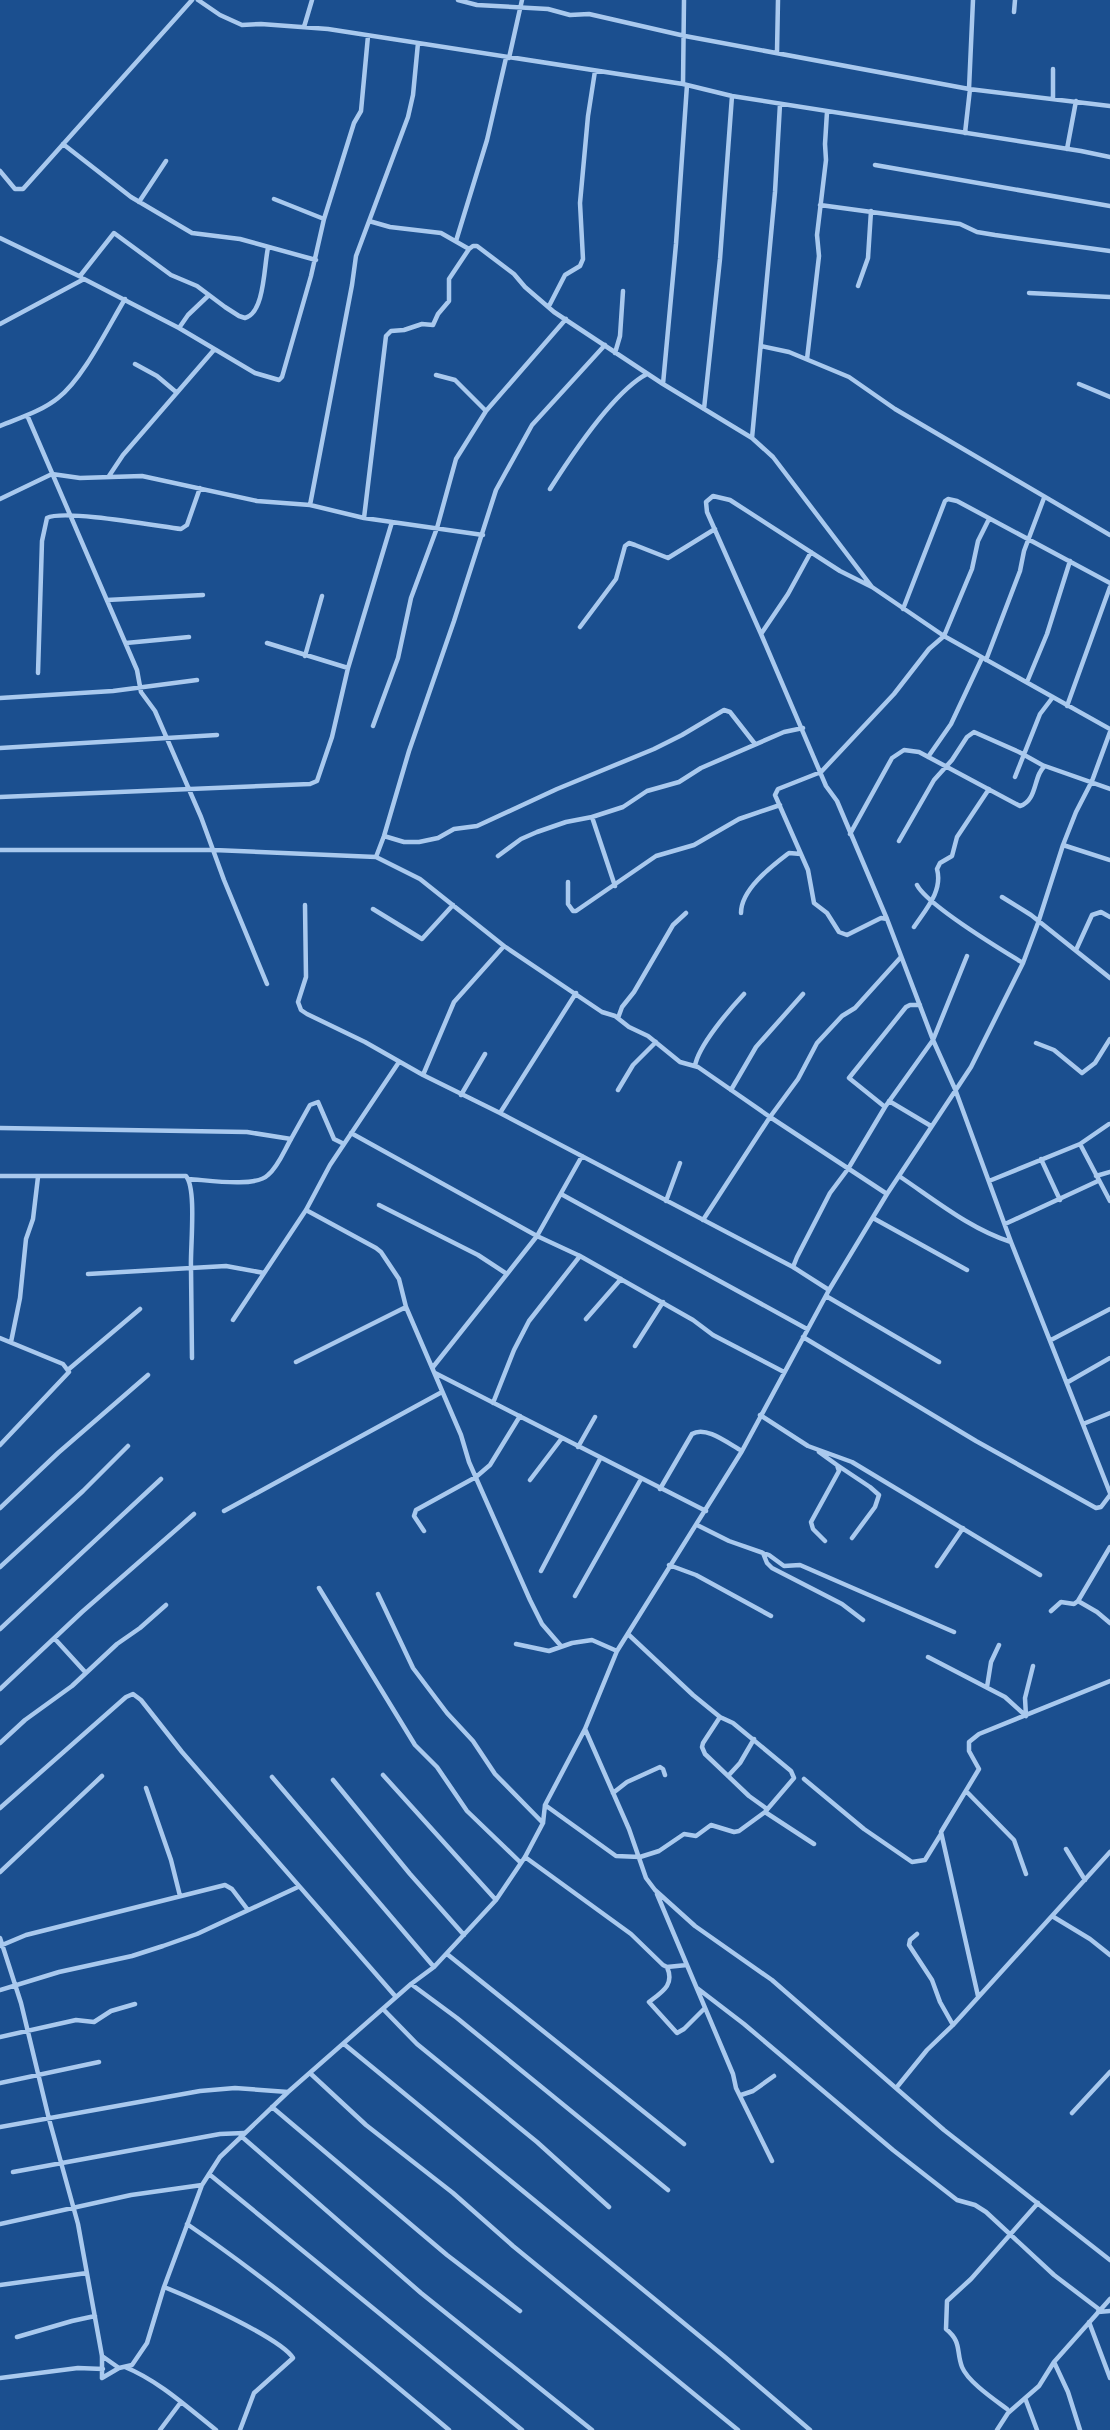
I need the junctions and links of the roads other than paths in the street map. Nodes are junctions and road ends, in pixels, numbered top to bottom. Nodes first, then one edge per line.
1 (192, 0) edge
2 (198, 0) edge
3 (312, 0) edge
4 (458, 0) edge
5 (522, 0) edge
6 (684, 0) edge
7 (778, 0) edge
8 (973, 0) edge
9 (1015, 0) edge
10 (520, 9) junction
11 (1014, 12) dead end
12 (304, 27) junction
13 (369, 36) junction
14 (685, 36) junction
15 (418, 43) junction
16 (777, 52) junction
17 (508, 58) junction
18 (1053, 69) dead end
19 (595, 72) junction
20 (685, 85) junction
21 (970, 89) junction
22 (732, 96) junction
23 (1053, 99) junction
24 (1076, 101) junction
25 (780, 104) junction
26 (1110, 106) edge
27 (827, 112) junction
28 (965, 133) junction
29 (63, 144) junction
30 (1067, 150) junction
31 (1110, 157) edge
32 (166, 161) dead end
33 (875, 165) dead end
34 (0, 171) edge
35 (273, 198) dead end
36 (140, 202) junction
37 (820, 205) junction
38 (1110, 206) edge
39 (871, 211) junction
40 (324, 219) junction
41 (369, 221) junction
42 (0, 238) edge
43 (456, 241) junction
44 (268, 248) junction
45 (469, 249) junction
46 (1110, 251) edge
47 (316, 260) junction
48 (82, 278) junction
49 (858, 286) dead end
50 (623, 291) dead end
51 (1029, 292) dead end
52 (209, 295) junction
53 (1110, 297) edge
54 (125, 299) junction
55 (549, 306) junction
56 (566, 319) junction
57 (0, 324) edge
58 (179, 328) junction
59 (604, 345) junction
60 (761, 346) junction
61 (213, 351) junction
62 (615, 353) junction
63 (807, 359) junction
64 (135, 364) dead end
65 (647, 374) junction
66 (436, 375) dead end
67 (663, 384) junction
68 (1079, 384) dead end
69 (176, 392) junction
70 (1110, 397) edge
71 (704, 409) junction
72 (486, 411) junction
73 (27, 415) junction
74 (0, 426) edge
75 (752, 438) junction
76 (52, 474) junction
77 (109, 476) junction
78 (200, 488) junction
79 (550, 489) dead end
80 (1044, 498) junction
81 (0, 499) edge
82 (310, 505) junction
83 (72, 515) junction
84 (364, 518) junction
85 (989, 519) junction
86 (392, 522) junction
87 (437, 528) junction
88 (715, 529) junction
89 (483, 535) junction
90 (1110, 535) edge
91 (1030, 540) junction
92 (811, 552) junction
93 (1070, 561) junction
94 (1110, 583) edge
95 (872, 586) junction
96 (1110, 587) edge
97 (203, 595) dead end
98 (322, 596) dead end
99 (107, 600) junction
100 (903, 609) junction
101 (580, 627) dead end
102 (762, 634) junction
103 (944, 636) junction
104 (189, 637) dead end
105 (126, 643) junction
106 (267, 643) dead end
107 (305, 656) junction
108 (984, 659) junction
109 (348, 668) junction
110 (38, 673) dead end
111 (197, 680) dead end
112 (1027, 682) junction
113 (141, 686) junction
114 (1053, 697) junction
115 (0, 698) edge
116 (1067, 705) junction
117 (373, 726) dead end
118 (803, 728) junction
119 (1110, 734) edge
120 (217, 735) dead end
121 (166, 738) junction
122 (755, 744) junction
123 (0, 748) edge
124 (1024, 755) junction
125 (928, 757) junction
126 (1044, 766) junction
127 (946, 767) junction
128 (821, 772) junction
129 (1015, 777) dead end
130 (1092, 781) junction
131 (188, 788) junction
132 (988, 789) junction
133 (1110, 789) edge
134 (0, 797) edge
135 (780, 805) junction
136 (592, 817) junction
137 (850, 834) junction
138 (384, 836) junction
139 (899, 841) dead end
140 (1063, 844) junction
141 (0, 850) edge
142 (214, 850) junction
143 (801, 854) junction
144 (498, 856) dead end
145 (376, 857) junction
146 (1110, 860) edge
147 (568, 882) dead end
148 (917, 885) dead end
149 (615, 886) junction
150 (1002, 897) dead end
151 (931, 900) junction
152 (305, 905) dead end
153 (453, 905) junction
154 (373, 909) dead end
155 (686, 913) dead end
156 (741, 913) dead end
157 (1110, 916) edge
158 (887, 919) junction
159 (1038, 923) junction
160 (914, 927) dead end
161 (504, 946) junction
162 (1076, 950) junction
163 (967, 956) dead end
164 (902, 957) junction
165 (1023, 963) junction
166 (1110, 978) edge
167 (267, 984) dead end
168 (576, 993) junction
169 (744, 994) dead end
170 (803, 994) dead end
171 (920, 1005) junction
172 (618, 1018) junction
173 (1110, 1039) edge
174 (933, 1040) junction
175 (656, 1042) junction
176 (1036, 1043) dead end
177 (485, 1054) dead end
178 (399, 1062) junction
179 (695, 1066) junction
180 (423, 1075) junction
181 (955, 1089) junction
182 (618, 1090) dead end
183 (731, 1090) junction
184 (461, 1095) junction
185 (889, 1101) junction
186 (885, 1107) junction
187 (500, 1113) junction
188 (770, 1117) junction
189 (1109, 1124) edge
190 (931, 1126) junction
191 (0, 1128) edge
192 (351, 1133) junction
193 (291, 1139) junction
194 (344, 1144) junction
195 (1080, 1144) junction
196 (582, 1156) junction
197 (1041, 1159) junction
198 (681, 1163) dead end
199 (848, 1169) junction
200 (1110, 1172) edge
201 (0, 1176) edge
202 (899, 1176) junction
203 (38, 1178) junction
204 (189, 1179) junction
205 (1097, 1179) junction
206 (989, 1181) junction
207 (561, 1194) junction
208 (887, 1194) junction
209 (1060, 1200) junction
210 (666, 1201) junction
211 (1110, 1201) edge
212 (379, 1205) dead end
213 (306, 1210) junction
214 (873, 1218) junction
215 (704, 1220) junction
216 (1005, 1224) junction
217 (537, 1236) junction
218 (1011, 1242) junction
219 (580, 1256) junction
220 (793, 1267) junction
221 (191, 1268) junction
222 (967, 1270) dead end
223 (264, 1273) junction
224 (88, 1274) dead end
225 (507, 1274) junction
226 (621, 1279) junction
227 (829, 1290) junction
228 (826, 1296) junction
229 (663, 1302) junction
230 (406, 1307) junction
231 (1110, 1308) edge
232 (140, 1309) dead end
233 (586, 1319) dead end
234 (233, 1320) dead end
235 (807, 1329) junction
236 (803, 1337) junction
237 (0, 1338) edge
238 (1051, 1340) junction
239 (11, 1342) junction
240 (635, 1346) dead end
241 (192, 1358) dead end
242 (1110, 1358) edge
243 (296, 1362) dead end
244 (939, 1362) dead end
245 (69, 1369) junction
246 (434, 1370) junction
247 (784, 1372) junction
248 (148, 1375) dead end
249 (1068, 1382) junction
250 (442, 1392) junction
251 (494, 1403) junction
252 (1110, 1413) edge
253 (760, 1415) junction
254 (520, 1416) junction
255 (595, 1417) dead end
256 (1083, 1424) junction
257 (562, 1438) junction
258 (0, 1445) edge
259 (128, 1446) dead end
260 (578, 1447) junction
261 (742, 1450) junction
262 (817, 1450) junction
263 (600, 1459) junction
264 (837, 1465) junction
265 (476, 1477) junction
266 (161, 1479) dead end
267 (641, 1479) junction
268 (530, 1480) dead end
269 (660, 1489) junction
270 (1110, 1494) edge
271 (0, 1508) edge
272 (224, 1511) dead end
273 (706, 1511) junction
274 (194, 1514) dead end
275 (697, 1525) junction
276 (963, 1528) junction
277 (424, 1531) dead end
278 (852, 1538) dead end
279 (825, 1540) dead end
280 (1110, 1547) edge
281 (763, 1553) junction
282 (669, 1565) junction
283 (937, 1566) dead end
284 (0, 1567) edge
285 (541, 1571) dead end
286 (1040, 1575) dead end
287 (319, 1588) dead end
288 (378, 1594) dead end
289 (575, 1596) dead end
290 (1078, 1602) junction
291 (166, 1605) dead end
292 (1051, 1611) dead end
293 (771, 1616) dead end
294 (862, 1620) dead end
295 (1110, 1623) edge
296 (0, 1629) edge
297 (954, 1632) dead end
298 (629, 1635) junction
299 (55, 1639) junction
300 (516, 1644) dead end
301 (999, 1645) dead end
302 (561, 1646) junction
303 (617, 1651) junction
304 (928, 1657) dead end
305 (1033, 1666) dead end
306 (86, 1673) junction
307 (1110, 1681) edge
308 (987, 1687) junction
309 (0, 1689) edge
310 (1026, 1716) junction
311 (720, 1717) junction
312 (585, 1730) junction
313 (754, 1739) junction
314 (0, 1743) edge
315 (383, 1775) dead end
316 (665, 1775) dead end
317 (102, 1776) dead end
318 (728, 1776) junction
319 (272, 1777) dead end
320 (804, 1779) dead end
321 (333, 1780) dead end
322 (146, 1788) dead end
323 (966, 1791) junction
324 (613, 1793) junction
325 (545, 1805) junction
326 (0, 1808) edge
327 (766, 1811) junction
328 (543, 1823) junction
329 (941, 1834) junction
330 (814, 1844) dead end
331 (1066, 1849) dead end
332 (1110, 1852) edge
333 (525, 1857) junction
334 (640, 1857) junction
335 (521, 1863) junction
336 (0, 1872) edge
337 (1026, 1874) dead end
338 (1085, 1880) junction
339 (298, 1887) junction
340 (657, 1892) junction
341 (180, 1896) junction
342 (496, 1900) junction
343 (248, 1910) junction
344 (1052, 1916) junction
345 (917, 1934) dead end
346 (464, 1935) junction
347 (0, 1938) edge
348 (2, 1945) edge
349 (447, 1954) junction
350 (1110, 1955) edge
351 (687, 1965) junction
352 (434, 1967) junction
353 (667, 1967) junction
354 (411, 1984) junction
355 (16, 1986) junction
356 (697, 1988) junction
357 (0, 1990) edge
358 (978, 1996) junction
359 (396, 1997) junction
360 (135, 2004) dead end
361 (705, 2008) junction
362 (383, 2009) junction
363 (953, 2025) junction
364 (29, 2032) junction
365 (0, 2037) edge
366 (344, 2044) junction
367 (99, 2062) dead end
368 (1110, 2072) edge
369 (40, 2074) junction
370 (311, 2074) junction
371 (774, 2076) dead end
372 (0, 2083) edge
373 (897, 2087) junction
374 (288, 2092) junction
375 (741, 2095) junction
376 (272, 2107) junction
377 (1072, 2113) dead end
378 (49, 2119) junction
379 (0, 2127) edge
380 (243, 2135) junction
381 (684, 2144) dead end
382 (772, 2161) dead end
383 (60, 2162) junction
384 (13, 2172) dead end
385 (209, 2174) junction
386 (202, 2185) junction
387 (668, 2190) dead end
388 (1038, 2203) junction
389 (72, 2207) junction
390 (609, 2207) dead end
391 (0, 2224) edge
392 (187, 2224) junction
393 (1011, 2236) junction
394 (1110, 2260) edge
395 (87, 2273) junction
396 (0, 2284) edge
397 (164, 2287) junction
398 (1110, 2299) edge
399 (520, 2311) dead end
400 (1099, 2311) junction
401 (1110, 2312) edge
402 (95, 2316) junction
403 (1089, 2322) junction
404 (17, 2337) dead end
405 (102, 2356) junction
406 (133, 2360) junction
407 (1054, 2362) junction
408 (125, 2367) junction
409 (119, 2368) junction
410 (103, 2369) junction
411 (141, 2373) junction
412 (0, 2378) edge
413 (1110, 2378) edge
414 (1025, 2398) junction
415 (181, 2403) junction
416 (1007, 2409) dead end
417 (160, 2430) edge
418 (216, 2430) edge
419 (240, 2430) edge
420 (449, 2430) edge
421 (522, 2430) edge
422 (592, 2430) edge
423 (738, 2430) edge
424 (810, 2430) edge
425 (997, 2430) edge
426 (1037, 2430) edge
427 (1080, 2430) edge

1 - 29 street
2 - 12 street
3 - 12 street
4 - 10 street
5 - 10 street
6 - 14 street
7 - 16 street
8 - 21 street
9 - 11 street
10 - 14 street
10 - 17 street
12 - 13 street
13 - 15 street
13 - 40 street
14 - 16 street
14 - 20 street
15 - 17 street
15 - 41 street
16 - 21 street
17 - 19 street
17 - 43 street
18 - 23 street
19 - 20 street
19 - 55 street
20 - 22 street
20 - 67 street
21 - 23 street
21 - 28 street
22 - 25 street
22 - 71 street
23 - 24 street
24 - 26 street
24 - 30 street
25 - 27 street
25 - 60 street
27 - 28 street
27 - 37 street
28 - 30 street
29 - 34 street
29 - 36 street
30 - 31 street
32 - 36 street
33 - 38 street
35 - 40 street
36 - 44 street
37 - 39 street
37 - 63 street
39 - 46 street
39 - 49 street
40 - 47 street
41 - 43 street
41 - 82 street
42 - 48 street
43 - 45 street
44 - 47 street
44 - 52 street
45 - 55 street
45 - 84 street
47 - 61 street
48 - 52 street
48 - 54 street
48 - 57 street
50 - 62 street
51 - 53 street
52 - 58 street
54 - 58 street
54 - 73 street
55 - 56 street
56 - 59 street
56 - 72 street
58 - 61 street
59 - 62 street
59 - 89 street
60 - 63 street
60 - 75 street
61 - 69 street
62 - 65 street
63 - 80 street
64 - 69 street
65 - 67 street
65 - 79 street
66 - 72 street
67 - 71 street
68 - 70 street
69 - 77 street
71 - 75 street
72 - 87 street
73 - 74 street
73 - 76 street
75 - 95 street
76 - 77 street
76 - 81 street
76 - 83 street
77 - 78 street
78 - 82 street
78 - 83 street
80 - 90 street
80 - 91 street
82 - 84 street
83 - 99 street
83 - 110 street
84 - 86 street
85 - 91 street
85 - 100 street
85 - 103 street
86 - 87 street
86 - 109 street
87 - 89 street
87 - 117 street
88 - 92 street
88 - 101 street
88 - 102 street
89 - 138 street
91 - 93 street
91 - 108 street
92 - 95 street
92 - 102 street
93 - 94 street
93 - 112 street
95 - 100 street
96 - 116 street
97 - 99 street
98 - 107 street
99 - 105 street
100 - 103 street
102 - 118 street
103 - 108 street
103 - 128 street
104 - 105 street
105 - 113 street
106 - 107 street
107 - 109 street
108 - 112 street
108 - 125 street
109 - 131 street
111 - 113 street
112 - 114 street
113 - 115 street
113 - 121 street
114 - 116 street
114 - 124 street
116 - 119 street
118 - 122 street
118 - 128 street
119 - 130 street
120 - 121 street
121 - 123 street
121 - 131 street
122 - 136 street
122 - 138 street
124 - 126 street
124 - 127 street
124 - 129 street
125 - 127 street
125 - 137 street
126 - 130 street
126 - 132 street
127 - 132 street
127 - 139 street
128 - 135 street
128 - 137 street
130 - 133 street
130 - 140 street
131 - 134 street
131 - 142 street
132 - 151 street
135 - 143 street
135 - 149 street
136 - 144 street
136 - 149 street
137 - 158 street
138 - 145 street
140 - 146 street
140 - 159 street
141 - 142 street
142 - 145 street
142 - 167 street
143 - 156 street
143 - 158 street
145 - 153 street
147 - 149 street
148 - 151 street
150 - 159 street
151 - 160 street
151 - 165 street
152 - 178 street
153 - 154 street
153 - 161 street
155 - 172 street
157 - 162 street
158 - 164 street
159 - 162 street
159 - 165 street
161 - 168 street
161 - 180 street
162 - 166 street
163 - 174 street
164 - 171 street
164 - 188 street
165 - 181 street
168 - 172 street
168 - 187 street
169 - 179 street
170 - 183 street
171 - 174 street
171 - 186 street
172 - 175 street
173 - 176 street
174 - 181 street
174 - 185 street
175 - 179 street
175 - 182 street
177 - 184 street
178 - 180 street
178 - 192 street
179 - 183 street
180 - 184 street
181 - 190 street
181 - 206 street
183 - 188 street
184 - 187 street
185 - 186 street
185 - 190 street
186 - 199 street
187 - 196 street
188 - 199 street
188 - 215 street
189 - 195 street
190 - 202 street
191 - 193 street
192 - 194 street
192 - 217 street
193 - 194 street
193 - 204 street
194 - 213 street
195 - 197 street
195 - 205 street
196 - 207 street
196 - 210 street
197 - 206 street
197 - 209 street
198 - 210 street
199 - 208 street
199 - 220 street
200 - 205 street
201 - 203 street
202 - 208 street
202 - 218 street
203 - 204 street
203 - 239 street
204 - 221 street
205 - 209 street
205 - 211 street
206 - 216 street
207 - 217 street
207 - 235 street
208 - 214 street
209 - 216 street
210 - 215 street
212 - 225 street
213 - 223 street
213 - 230 street
214 - 222 street
214 - 227 street
215 - 220 street
216 - 218 street
217 - 219 street
217 - 225 street
218 - 238 street
219 - 226 street
219 - 251 street
220 - 227 street
221 - 223 street
221 - 224 street
221 - 241 street
223 - 234 street
225 - 246 street
226 - 229 street
226 - 233 street
227 - 228 street
228 - 235 street
228 - 244 street
229 - 240 street
229 - 247 street
230 - 243 street
230 - 246 street
231 - 238 street
232 - 245 street
235 - 236 street
236 - 247 street
236 - 270 street
237 - 239 street
238 - 249 street
239 - 245 street
242 - 249 street
245 - 258 street
246 - 250 street
246 - 251 street
247 - 253 street
248 - 271 street
249 - 256 street
250 - 265 street
250 - 272 street
251 - 254 street
252 - 256 street
253 - 261 street
253 - 262 street
254 - 257 street
254 - 265 street
255 - 260 street
256 - 270 street
257 - 260 street
257 - 268 street
259 - 284 street
260 - 263 street
261 - 269 street
261 - 273 street
262 - 264 street
262 - 276 street
263 - 267 street
263 - 285 street
264 - 278 street
264 - 279 street
265 - 277 street
265 - 302 street
266 - 296 street
267 - 269 street
267 - 289 street
269 - 273 street
273 - 275 street
274 - 299 street
275 - 281 street
275 - 282 street
276 - 283 street
276 - 286 street
280 - 290 street
281 - 294 street
281 - 297 street
282 - 293 street
282 - 298 street
287 - 335 street
288 - 328 street
290 - 292 street
290 - 295 street
291 - 306 street
298 - 303 street
298 - 311 street
299 - 306 street
299 - 309 street
300 - 302 street
301 - 308 street
302 - 303 street
303 - 312 street
304 - 308 street
305 - 310 street
306 - 314 street
307 - 310 street
308 - 310 street
310 - 323 street
311 - 313 street
311 - 318 street
312 - 324 street
312 - 325 street
313 - 318 street
313 - 327 street
315 - 342 street
316 - 324 street
317 - 336 street
318 - 327 street
319 - 352 street
320 - 329 street
321 - 346 street
322 - 341 street
323 - 329 street
323 - 337 street
324 - 334 street
325 - 328 street
325 - 334 street
326 - 339 street
327 - 330 street
327 - 334 street
328 - 333 street
329 - 358 street
331 - 338 street
332 - 338 street
333 - 335 street
333 - 353 street
334 - 340 street
335 - 342 street
338 - 344 street
339 - 343 street
339 - 359 street
340 - 351 street
340 - 373 street
341 - 343 street
341 - 348 street
342 - 346 street
343 - 355 street
344 - 350 street
344 - 358 street
345 - 363 street
346 - 349 street
347 - 348 street
348 - 355 street
349 - 352 street
349 - 381 street
351 - 353 street
351 - 356 street
352 - 354 street
353 - 361 street
354 - 359 street
354 - 387 street
355 - 357 street
355 - 364 street
356 - 361 street
356 - 393 street
358 - 363 street
359 - 362 street
360 - 364 street
361 - 375 street
362 - 366 street
362 - 390 street
363 - 373 street
364 - 365 street
364 - 369 street
366 - 370 street
366 - 424 street
367 - 369 street
368 - 377 street
369 - 372 street
369 - 378 street
370 - 374 street
370 - 423 street
371 - 375 street
373 - 388 street
374 - 376 street
374 - 378 street
375 - 382 street
376 - 380 street
376 - 399 street
378 - 379 street
378 - 383 street
380 - 383 street
380 - 385 street
380 - 422 street
383 - 384 street
383 - 389 street
385 - 386 street
385 - 421 street
386 - 389 street
386 - 392 street
388 - 393 street
388 - 394 street
389 - 391 street
389 - 395 street
392 - 397 street
392 - 420 street
393 - 400 street
393 - 416 street
395 - 396 street
395 - 402 street
397 - 406 street
397 - 419 street
398 - 400 street
400 - 401 street
400 - 403 street
402 - 404 street
402 - 405 street
403 - 407 street
403 - 413 street
405 - 409 street
405 - 410 street
406 - 408 street
406 - 411 street
407 - 414 street
407 - 427 street
408 - 409 street
408 - 411 street
409 - 410 street
410 - 412 street
411 - 415 street
414 - 425 street
414 - 426 street
415 - 417 street
415 - 418 street

